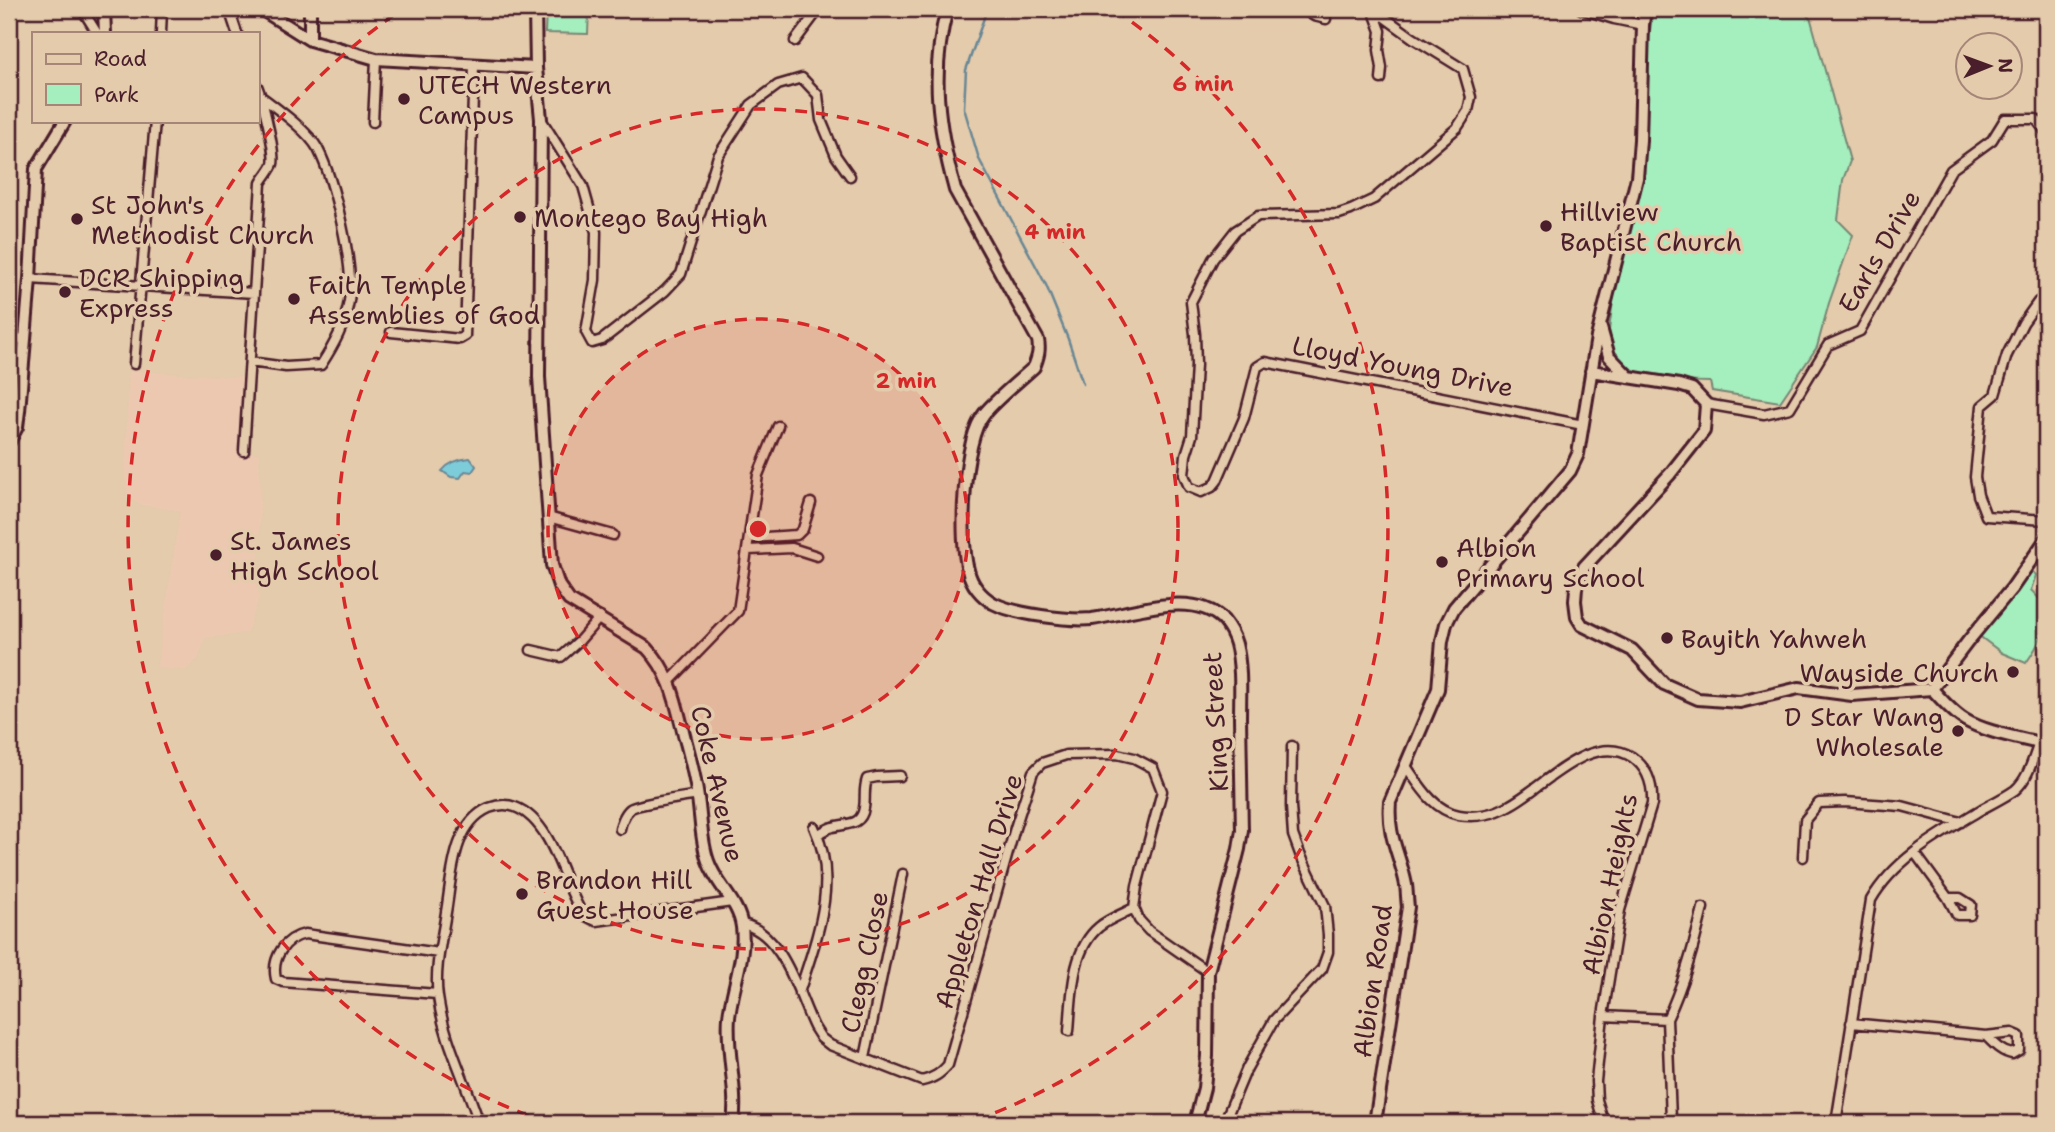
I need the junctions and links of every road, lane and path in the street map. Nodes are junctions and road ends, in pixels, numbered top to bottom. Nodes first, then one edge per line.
1 (82, 9) edge
2 (104, 9) edge
3 (162, 9) edge
4 (229, 9) edge
5 (261, 9) edge
6 (310, 9) edge
7 (535, 9) edge
8 (819, 9) edge
9 (947, 9) edge
10 (1303, 9) edge
11 (1373, 9) edge
12 (1581, 9) edge
13 (1645, 9) edge
14 (1326, 19) dead end
15 (1643, 25) junction
16 (96, 32) edge
17 (105, 32) edge
18 (162, 32) edge
19 (237, 32) edge
20 (310, 40) junction
21 (795, 41) dead end
22 (376, 59) junction
23 (474, 66) junction
24 (536, 68) junction
25 (1381, 79) dead end
26 (259, 90) edge
27 (263, 97) junction
28 (541, 119) junction
29 (64, 122) edge
30 (155, 122) edge
31 (373, 122) dead end
32 (2046, 131) edge
33 (850, 176) dead end
34 (30, 279) junction
35 (142, 286) junction
36 (254, 293) junction
37 (2046, 297) edge
38 (1601, 324) junction
39 (391, 332) dead end
40 (25, 338) junction
41 (9, 340) edge
42 (250, 362) junction
43 (134, 365) dead end
44 (1592, 365) junction
45 (1628, 376) junction
46 (1706, 404) junction
47 (1583, 425) junction
48 (778, 426) dead end
49 (9, 442) edge
50 (244, 451) dead end
51 (811, 503) dead end
52 (548, 517) junction
53 (2046, 520) edge
54 (613, 536) dead end
55 (749, 538) junction
56 (2046, 539) edge
57 (748, 550) junction
58 (817, 556) dead end
59 (600, 617) junction
60 (531, 650) dead end
61 (670, 681) junction
62 (1931, 690) junction
63 (2043, 744) edge
64 (1292, 746) dead end
65 (1406, 766) junction
66 (900, 776) dead end
67 (698, 795) junction
68 (1961, 822) junction
69 (620, 829) dead end
70 (1915, 853) junction
71 (1803, 857) dead end
72 (903, 874) dead end
73 (1948, 898) dead end
74 (732, 902) junction
75 (1133, 908) junction
76 (1703, 908) dead end
77 (742, 924) junction
78 (439, 953) junction
79 (1208, 972) junction
80 (799, 993) junction
81 (438, 994) junction
82 (1603, 1016) junction
83 (1667, 1019) junction
84 (1851, 1023) junction
85 (1069, 1031) dead end
86 (1986, 1036) dead end
87 (866, 1058) junction
88 (1671, 1119) dead end
89 (478, 1123) edge
90 (733, 1123) edge
91 (1195, 1123) edge
92 (1224, 1123) edge
93 (1375, 1123) edge
94 (1604, 1123) edge
95 (1836, 1123) edge

1 - 16 street
2 - 17 street
3 - 18 street
4 - 19 street
5 - 20 street
6 - 20 street
7 - 24 street, Coke Avenue
8 - 21 street
9 - 79 street, King Street
10 - 14 street
11 - 25 street
11 - 47 street, Lloyd Young Drive
12 - 15 street
13 - 15 street
15 - 38 street
20 - 22 street
22 - 23 street
22 - 31 street
23 - 24 street
23 - 39 street
24 - 28 street, Coke Avenue
26 - 27 street
27 - 36 street
27 - 42 street
28 - 33 street
28 - 52 street, Coke Avenue
29 - 34 street
30 - 35 street
32 - 46 street, Earls Drive
34 - 35 street
34 - 40 street
35 - 36 street
35 - 43 street
36 - 42 street
37 - 53 street
38 - 44 street
38 - 45 street
40 - 41 street
40 - 49 street
42 - 50 street
44 - 45 street
44 - 47 street
45 - 46 street
46 - 62 street
47 - 65 street, Albion Road
48 - 55 street
51 - 55 street
52 - 54 street
52 - 59 street, Coke Avenue
55 - 57 street
56 - 62 street
57 - 58 street
57 - 61 street
59 - 60 street
59 - 61 street, Coke Avenue
61 - 67 street, Coke Avenue
62 - 63 street
63 - 68 street
64 - 92 street
65 - 82 street, Albion Heights
65 - 93 street, Albion Road
66 - 80 street
67 - 69 street
67 - 74 street, Coke Avenue
68 - 70 street
68 - 71 street
70 - 73 street
70 - 84 street
72 - 87 street, Clegg Close
74 - 77 street, Coke Avenue
74 - 78 street
75 - 79 street
75 - 85 street
75 - 87 street, Appleton Hall Drive
76 - 83 street
77 - 80 street, Appleton Hall Drive
77 - 90 street, Coke Avenue
78 - 81 street
78 - 81 street
79 - 91 street, King Street
80 - 87 street, Appleton Hall Drive
81 - 89 street
82 - 83 street
82 - 94 street, Albion Heights
83 - 88 street
84 - 86 street
84 - 95 street

